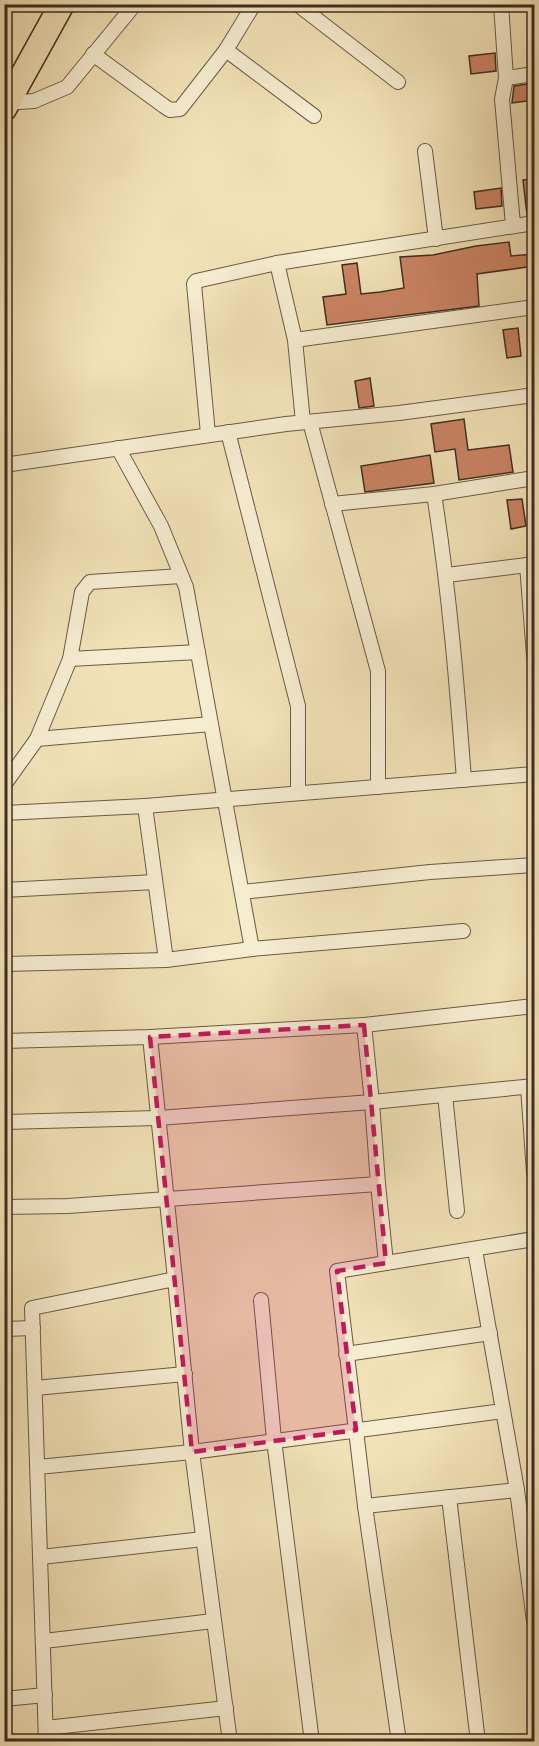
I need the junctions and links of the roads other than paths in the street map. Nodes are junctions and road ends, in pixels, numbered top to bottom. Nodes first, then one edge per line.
1 (44, 4) edge
2 (62, 4) edge
3 (135, 4) edge
4 (254, 4) edge
5 (297, 4) edge
6 (501, 4) edge
7 (226, 50) junction
8 (93, 54) junction
9 (534, 74) edge
10 (4, 75) edge
11 (506, 78) junction
12 (398, 82) dead end
13 (5, 105) edge
14 (314, 116) dead end
15 (425, 151) dead end
16 (534, 223) edge
17 (513, 225) junction
18 (436, 239) junction
19 (277, 262) junction
20 (534, 307) edge
21 (295, 340) junction
22 (534, 395) edge
23 (306, 422) junction
24 (228, 432) junction
25 (208, 434) junction
26 (118, 448) junction
27 (4, 465) edge
28 (534, 478) edge
29 (434, 494) junction
30 (332, 504) junction
31 (531, 565) edge
32 (447, 574) junction
33 (181, 576) junction
34 (198, 652) junction
35 (534, 656) edge
36 (70, 659) junction
37 (211, 724) junction
38 (37, 739) junction
39 (534, 774) edge
40 (464, 780) junction
41 (4, 786) edge
42 (378, 787) junction
43 (297, 793) junction
44 (225, 799) junction
45 (145, 806) junction
46 (4, 813) edge
47 (534, 865) edge
48 (155, 882) junction
49 (4, 890) edge
50 (242, 892) junction
51 (463, 931) dead end
52 (252, 949) junction
53 (166, 960) junction
54 (4, 964) edge
55 (534, 1006) edge
56 (364, 1025) junction
57 (150, 1037) junction
58 (4, 1041) edge
59 (531, 1087) edge
60 (445, 1095) junction
61 (372, 1102) junction
62 (158, 1118) junction
63 (4, 1122) edge
64 (534, 1173) edge
65 (378, 1184) junction
66 (166, 1197) junction
67 (4, 1207) edge
68 (457, 1211) dead end
69 (534, 1239) edge
70 (475, 1250) junction
71 (386, 1263) junction
72 (175, 1279) junction
73 (261, 1300) dead end
74 (33, 1328) junction
75 (4, 1329) edge
76 (490, 1333) junction
77 (346, 1354) junction
78 (185, 1374) junction
79 (35, 1388) junction
80 (503, 1411) junction
81 (357, 1430) junction
82 (274, 1440) junction
83 (192, 1452) junction
84 (38, 1467) junction
85 (517, 1490) junction
86 (449, 1497) junction
87 (365, 1506) junction
88 (203, 1539) junction
89 (41, 1557) junction
90 (213, 1621) junction
91 (534, 1621) edge
92 (44, 1641) junction
93 (45, 1695) junction
94 (4, 1699) edge
95 (226, 1708) junction
96 (46, 1735) edge
97 (230, 1742) edge
98 (312, 1742) edge
99 (399, 1742) edge
100 (478, 1742) edge

1 - 10 highway
2 - 13 highway
3 - 8 street
4 - 7 street
5 - 12 street
6 - 11 street
7 - 8 street
7 - 14 street
8 - 13 street
9 - 11 street
11 - 17 street
15 - 18 street
16 - 17 street
17 - 18 street
18 - 19 street
19 - 21 street
19 - 25 street
20 - 21 street
21 - 23 street
22 - 23 street
23 - 24 street
23 - 30 street
24 - 25 street
24 - 43 street
25 - 26 street
26 - 27 street
26 - 33 street
28 - 29 street
29 - 30 street
29 - 32 street
30 - 42 street
31 - 32 street
31 - 35 street
32 - 40 street
33 - 34 street
33 - 36 street
34 - 36 street
34 - 37 street
36 - 38 street
37 - 38 street
37 - 44 street
38 - 41 street
39 - 40 street
40 - 42 street
42 - 43 street
43 - 44 street
44 - 45 street
44 - 50 street
45 - 46 street
45 - 48 street
47 - 50 street
48 - 49 street
48 - 53 street
50 - 52 street
51 - 52 street
52 - 53 street
53 - 54 street
55 - 56 street
56 - 57 street
56 - 61 street
57 - 58 street
57 - 62 street
59 - 60 street
59 - 64 street
60 - 61 street
60 - 68 street
61 - 62 street
61 - 65 street
62 - 63 street
62 - 66 street
65 - 66 street
65 - 71 street
66 - 67 street
66 - 72 street
69 - 70 street
70 - 71 street
70 - 76 street
71 - 77 street
72 - 74 street
72 - 78 street
73 - 82 street
74 - 75 street
74 - 79 street
76 - 77 street
76 - 80 street
77 - 81 street
78 - 79 street
78 - 83 street
79 - 84 street
80 - 81 street
80 - 85 street
81 - 82 street
81 - 87 street
82 - 83 street
82 - 98 street
83 - 84 street
83 - 88 street
84 - 89 street
85 - 86 street
85 - 91 street
86 - 87 street
86 - 100 street
87 - 99 street
88 - 89 street
88 - 90 street
89 - 92 street
90 - 92 street
90 - 95 street
92 - 93 street
93 - 94 street
93 - 96 street
95 - 96 street
95 - 97 street

